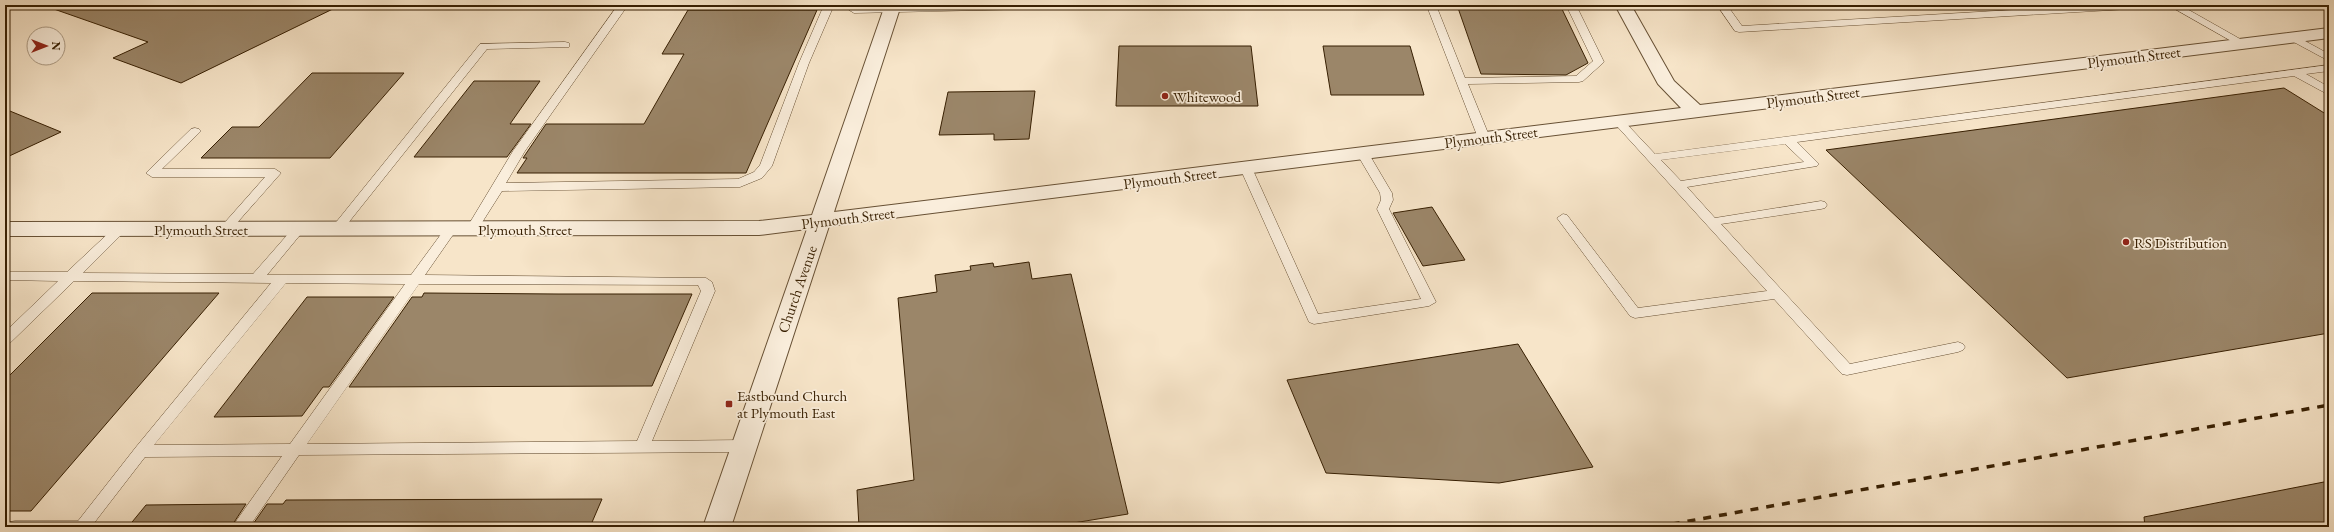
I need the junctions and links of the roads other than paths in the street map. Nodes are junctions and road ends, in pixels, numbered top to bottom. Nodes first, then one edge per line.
1 (623, 5) edge
2 (829, 5) edge
3 (856, 5) edge
4 (1256, 5) edge
5 (1571, 5) edge
6 (1623, 5) edge
7 (1722, 5) edge
8 (2145, 5) edge
9 (2173, 5) edge
10 (1073, 6) edge
11 (1432, 6) edge
12 (892, 7) edge
13 (944, 7) edge
14 (2329, 33) edge
15 (2294, 38) junction
16 (2244, 44) junction
17 (564, 45) dead end
18 (2329, 58) edge
19 (2329, 68) edge
20 (2295, 72) junction
21 (1463, 81) junction
22 (2329, 92) edge
23 (1696, 112) junction
24 (1619, 122) junction
25 (195, 131) dead end
26 (1484, 138) junction
27 (1788, 140) junction
28 (1363, 154) junction
29 (1652, 158) junction
30 (1246, 168) junction
31 (1678, 185) junction
32 (498, 187) junction
33 (1821, 205) dead end
34 (1563, 218) dead end
35 (820, 221) junction
36 (1712, 222) junction
37 (337, 228) junction
38 (472, 228) junction
39 (5, 229) edge
40 (120, 229) junction
41 (225, 229) junction
42 (299, 229) junction
43 (451, 229) junction
44 (5, 276) edge
45 (72, 276) junction
46 (256, 279) junction
47 (282, 279) junction
48 (415, 279) junction
49 (1778, 294) junction
50 (5, 340) edge
51 (1958, 347) dead end
52 (744, 446) junction
53 (642, 447) junction
54 (294, 450) junction
55 (141, 451) junction
56 (15, 527) edge
57 (82, 527) edge
58 (240, 527) edge
59 (717, 527) edge

1 - 32 lane
2 - 32 lane
3 - 12 lane
4 - 10 lane
4 - 11 lane
5 - 21 lane
6 - 23 street
7 - 8 lane
9 - 16 lane
10 - 13 lane
11 - 21 lane
12 - 13 lane
12 - 35 street, Church Avenue
14 - 15 street, Plymouth Street
15 - 16 street, Plymouth Street
15 - 18 lane
16 - 23 street, Plymouth Street
17 - 37 lane
19 - 20 lane
20 - 22 lane
20 - 27 lane
21 - 26 lane
23 - 24 street, Plymouth Street
24 - 26 street, Plymouth Street
24 - 29 lane
25 - 41 lane
26 - 28 street, Plymouth Street
27 - 29 lane
27 - 31 lane
28 - 30 street, Plymouth Street
28 - 30 lane
29 - 31 lane
30 - 35 street, Plymouth Street
31 - 36 lane
32 - 38 lane
33 - 36 lane
34 - 49 lane
35 - 38 street, Plymouth Street
35 - 52 street, Church Avenue
36 - 49 lane
37 - 42 street, Plymouth Street
37 - 43 street, Plymouth Street
38 - 43 street, Plymouth Street
39 - 40 street, Plymouth Street
40 - 41 street, Plymouth Street
40 - 45 lane
41 - 42 street, Plymouth Street
42 - 46 lane
43 - 48 lane
44 - 45 lane
45 - 46 lane
45 - 50 lane
46 - 47 lane
47 - 48 lane
47 - 55 lane
48 - 53 lane
48 - 54 lane
49 - 51 lane
52 - 53 lane
52 - 59 street, Church Avenue
53 - 54 lane
54 - 55 lane
54 - 58 lane
55 - 57 lane
56 - 57 lane

